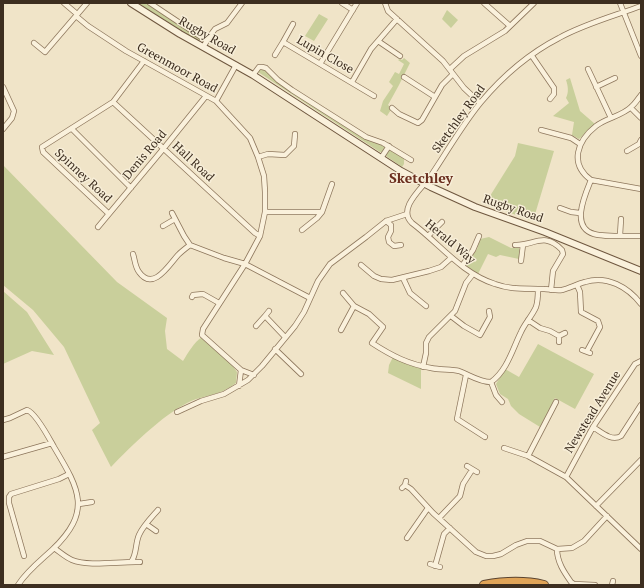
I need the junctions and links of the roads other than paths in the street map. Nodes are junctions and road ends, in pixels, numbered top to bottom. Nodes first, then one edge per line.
1 (64, 3) edge
2 (87, 3) edge
3 (131, 3) edge
4 (150, 3) edge
5 (242, 3) edge
6 (342, 3) edge
7 (357, 3) edge
8 (385, 3) edge
9 (485, 3) edge
10 (534, 3) edge
11 (620, 3) edge
12 (641, 6) edge
13 (353, 10) junction
14 (623, 13) junction
15 (77, 15) junction
16 (397, 19) junction
17 (293, 24) dead end
18 (510, 26) junction
19 (207, 41) junction
20 (378, 41) junction
21 (283, 42) junction
22 (34, 43) dead end
23 (202, 47) junction
24 (276, 55) dead end
25 (400, 56) dead end
26 (532, 56) junction
27 (641, 56) edge
28 (144, 61) junction
29 (320, 64) junction
30 (236, 65) junction
31 (588, 68) dead end
32 (452, 71) junction
33 (253, 75) junction
34 (404, 77) dead end
35 (615, 78) dead end
36 (352, 82) junction
37 (3, 87) edge
38 (596, 87) junction
39 (641, 95) edge
40 (206, 96) junction
41 (374, 96) dead end
42 (435, 96) junction
43 (550, 99) dead end
44 (216, 101) junction
45 (113, 102) junction
46 (480, 103) junction
47 (392, 108) dead end
48 (631, 108) junction
49 (611, 118) junction
50 (641, 118) edge
51 (3, 129) edge
52 (72, 129) junction
53 (541, 130) dead end
54 (295, 134) dead end
55 (641, 140) edge
56 (580, 144) junction
57 (389, 146) junction
58 (164, 148) junction
59 (627, 151) dead end
60 (258, 157) junction
61 (381, 158) junction
62 (409, 160) dead end
63 (591, 180) junction
64 (332, 184) dead end
65 (424, 184) junction
66 (131, 188) junction
67 (641, 189) edge
68 (560, 208) dead end
69 (264, 212) junction
70 (322, 212) junction
71 (172, 213) dead end
72 (580, 213) junction
73 (109, 214) junction
74 (407, 214) junction
75 (175, 219) junction
76 (620, 219) dead end
77 (386, 220) junction
78 (442, 222) dead end
79 (163, 226) dead end
80 (98, 227) dead end
81 (302, 230) dead end
82 (620, 235) junction
83 (260, 236) junction
84 (428, 236) junction
85 (478, 236) dead end
86 (641, 236) edge
87 (190, 245) junction
88 (401, 245) dead end
89 (515, 245) dead end
90 (523, 245) junction
91 (133, 254) dead end
92 (451, 258) junction
93 (521, 261) dead end
94 (246, 264) junction
95 (360, 265) dead end
96 (462, 266) junction
97 (641, 271) edge
98 (473, 274) junction
99 (403, 278) junction
100 (576, 285) junction
101 (538, 288) junction
102 (551, 290) junction
103 (343, 293) dead end
104 (192, 297) dead end
105 (310, 298) junction
106 (219, 303) junction
107 (641, 304) edge
108 (354, 306) junction
109 (426, 306) dead end
110 (269, 311) dead end
111 (489, 311) dead end
112 (265, 316) junction
113 (451, 316) junction
114 (528, 320) junction
115 (256, 326) dead end
116 (341, 330) dead end
117 (565, 333) dead end
118 (559, 336) junction
119 (285, 338) junction
120 (559, 342) dead end
121 (275, 350) junction
122 (586, 351) dead end
123 (641, 360) edge
124 (422, 367) junction
125 (241, 370) junction
126 (254, 374) junction
127 (301, 374) dead end
128 (466, 375) junction
129 (491, 382) junction
130 (239, 386) junction
131 (502, 402) dead end
132 (556, 402) dead end
133 (641, 405) edge
134 (177, 412) dead end
135 (3, 420) edge
136 (593, 427) junction
137 (485, 437) dead end
138 (52, 444) junction
139 (504, 448) dead end
140 (528, 456) junction
141 (3, 457) edge
142 (641, 460) edge
143 (467, 466) dead end
144 (69, 474) junction
145 (566, 477) junction
146 (404, 485) dead end
147 (92, 502) dead end
148 (79, 504) junction
149 (596, 506) junction
150 (428, 508) junction
151 (158, 510) dead end
152 (607, 516) junction
153 (438, 518) junction
154 (146, 524) junction
155 (450, 528) junction
156 (156, 531) dead end
157 (406, 538) dead end
158 (640, 546) edge
159 (54, 548) junction
160 (557, 549) junction
161 (24, 556) dead end
162 (131, 562) junction
163 (140, 562) dead end
164 (440, 567) dead end
165 (18, 585) edge
166 (484, 585) edge
167 (544, 585) edge
168 (595, 585) edge

1 - 15 street, Greenmoor Road
2 - 15 street
3 - 23 main road, Rugby Road
4 - 19 street
5 - 19 street
6 - 13 street
7 - 13 street
8 - 16 street
9 - 18 street
10 - 18 street
11 - 14 street
12 - 14 street, Sketchley Road
13 - 29 street
14 - 26 street, Sketchley Road
14 - 27 street
15 - 22 street
15 - 28 street, Greenmoor Road
16 - 20 street
16 - 32 street
17 - 21 street, Lupin Close
18 - 32 street
19 - 23 street
20 - 25 street
20 - 36 street
21 - 24 street
21 - 29 street, Lupin Close
23 - 30 main road, Rugby Road
26 - 43 street
26 - 46 street, Sketchley Road
28 - 40 street, Greenmoor Road
28 - 45 street
29 - 36 street, Lupin Close
30 - 33 main road, Rugby Road
30 - 44 street
31 - 38 street
32 - 42 street
32 - 46 street
33 - 57 street
33 - 61 main road, Rugby Road
34 - 42 street
35 - 38 street
36 - 41 street, Lupin Close
37 - 51 street
38 - 49 street
39 - 48 street
40 - 44 street, Greenmoor Road
40 - 58 street, Denis Road
42 - 47 street
44 - 60 street, Greenmoor Road
45 - 52 street
45 - 58 street, Hall Road
46 - 65 street, Sketchley Road
48 - 49 street
48 - 50 street
49 - 56 street
52 - 66 street
52 - 73 street, Spinney Road
53 - 56 street
54 - 60 street
55 - 59 street
56 - 63 street
57 - 61 street
57 - 62 street
58 - 66 street, Denis Road
58 - 83 street, Hall Road
60 - 69 street, Greenmoor Road
61 - 65 main road, Rugby Road
63 - 67 street
63 - 72 street
64 - 70 street
65 - 74 street
65 - 97 main road, Rugby Road
66 - 73 street, Denis Road
68 - 72 street
69 - 70 street
69 - 83 street, Greenmoor Road
70 - 81 street
71 - 75 street
72 - 82 street
73 - 80 street, Denis Road
74 - 77 street
74 - 84 street, Herald Way
75 - 79 street
75 - 87 street
76 - 82 street
77 - 88 street
77 - 105 street
78 - 84 street
82 - 86 street
83 - 94 street, Greenmoor Road
84 - 92 street, Herald Way
85 - 96 street
87 - 91 street
87 - 94 street
89 - 90 street
90 - 93 street
90 - 102 street
92 - 96 street, Herald Way
92 - 99 street
94 - 105 street
94 - 106 street, Greenmoor Road
95 - 99 street
96 - 98 street, Herald Way
98 - 101 street, Herald Way
98 - 113 street
99 - 109 street
100 - 102 street, Herald Way
100 - 107 street, Herald Way
100 - 122 street
101 - 102 street, Herald Way
101 - 114 street
103 - 108 street
104 - 106 street
105 - 119 street
106 - 125 street, Greenmoor Road
108 - 116 street
108 - 124 street
110 - 112 street
111 - 113 street
112 - 115 street
112 - 119 street
113 - 124 street
114 - 118 street
114 - 129 street
117 - 118 street
118 - 120 street
119 - 121 street
121 - 126 street
121 - 127 street
123 - 136 street, Newstead Avenue
124 - 128 street
125 - 126 street
125 - 130 street
126 - 130 street
128 - 129 street
128 - 137 street
129 - 131 street
130 - 134 street
132 - 140 street
133 - 136 street
135 - 138 street
136 - 145 street, Newstead Avenue
138 - 141 street
138 - 144 street
139 - 140 street
140 - 145 street
142 - 149 street
143 - 153 street
144 - 148 street
144 - 161 street
145 - 149 street
146 - 150 street
147 - 148 street
148 - 159 street
149 - 152 street
150 - 153 street
150 - 157 street
151 - 154 street
152 - 158 street
152 - 160 street
153 - 155 street
154 - 156 street
154 - 162 street
155 - 160 street
155 - 164 street
159 - 162 street
159 - 165 street
160 - 168 street
162 - 163 street
166 - 167 highway

